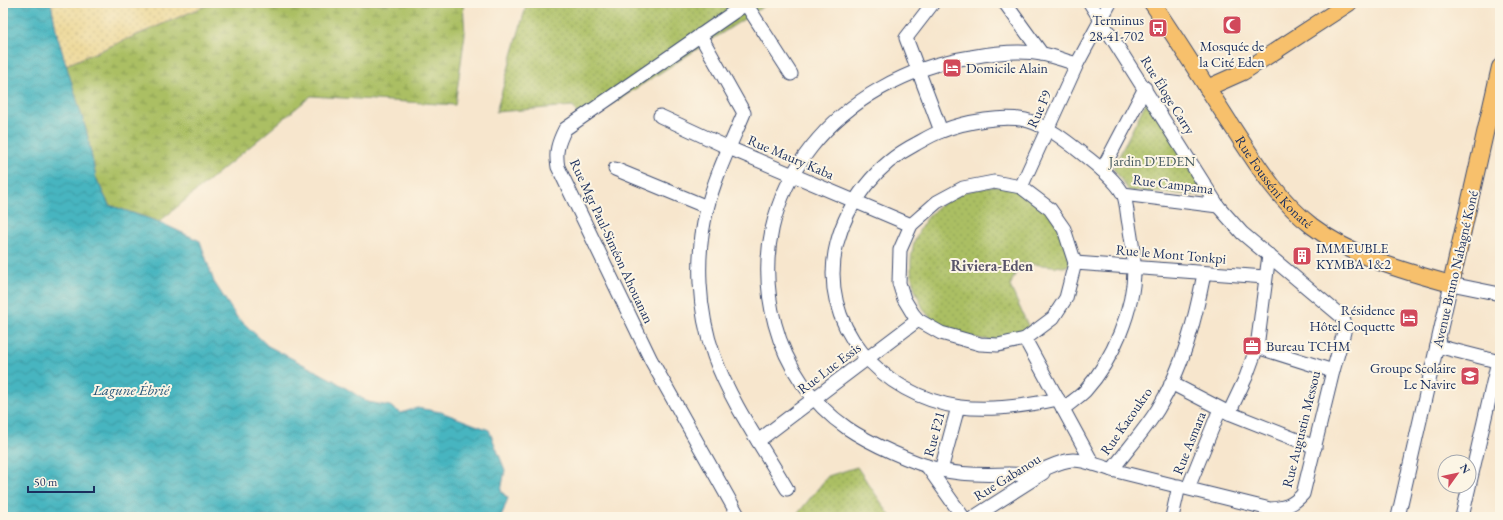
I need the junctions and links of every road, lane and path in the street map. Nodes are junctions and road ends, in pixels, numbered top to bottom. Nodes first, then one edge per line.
1 (933, 3) edge
2 (1005, 3) edge
3 (1090, 3) edge
4 (1110, 3) edge
5 (1152, 3) edge
6 (1349, 3) edge
7 (743, 4) edge
8 (1101, 19) junction
9 (700, 35) junction
10 (1042, 54) junction
11 (1077, 64) junction
12 (1500, 66) edge
13 (919, 70) junction
14 (791, 74) dead end
15 (1145, 88) junction
16 (1207, 88) junction
17 (660, 116) dead end
18 (1048, 129) junction
19 (941, 131) junction
20 (729, 148) junction
21 (615, 169) dead end
22 (1102, 170) junction
23 (791, 174) junction
24 (1021, 187) junction
25 (1123, 194) junction
26 (853, 201) junction
27 (1218, 206) junction
28 (707, 207) junction
29 (911, 225) junction
30 (1269, 255) junction
31 (1075, 263) junction
32 (1134, 267) junction
33 (1204, 274) junction
34 (1265, 277) junction
35 (1451, 284) junction
36 (1500, 294) edge
37 (918, 320) junction
38 (1025, 339) junction
39 (1437, 346) junction
40 (1257, 347) junction
41 (867, 360) junction
42 (1499, 362) edge
43 (1332, 371) junction
44 (1171, 383) junction
45 (814, 401) junction
46 (1061, 404) junction
47 (958, 407) junction
48 (1224, 411) junction
49 (758, 441) junction
50 (1315, 448) junction
51 (1058, 464) junction
52 (1092, 464) junction
53 (927, 466) junction
54 (941, 470) junction
55 (1112, 470) junction
56 (1184, 487) junction
57 (787, 489) dead end
58 (738, 517) edge
59 (963, 517) edge
60 (974, 517) edge
61 (1172, 517) edge
62 (1398, 517) edge
63 (1462, 517) edge

1 - 13 street
2 - 10 street
3 - 8 street, Rue Éloge Carry
4 - 8 street, Rue F9
5 - 16 main road, Rue Fousséni Konaté
6 - 16 main road
7 - 9 street, Rue Mgr Paul-Siméon Ahouanan
7 - 14 street
8 - 11 street, Rue F9
8 - 15 street, Rue Éloge Carry
9 - 20 street
9 - 58 street, Rue Mgr Paul-Siméon Ahouanan
10 - 11 street, Rue Kacoukro
10 - 13 street, Rue Kacoukro
11 - 18 street, Rue F9
12 - 35 main road, Avenue Bruno Nabagné Koné
13 - 19 street
13 - 23 street, Rue Kacoukro
15 - 22 street
15 - 27 street, Rue Éloge Carry
16 - 35 main road, Rue Fousséni Konaté
17 - 20 street, Rue Maury Kaba
18 - 19 street
18 - 22 street
18 - 24 street, Rue F9
19 - 26 street
20 - 23 street, Rue Maury Kaba
20 - 28 street
21 - 28 street
22 - 25 street
23 - 26 street, Rue Maury Kaba
23 - 45 street, Rue Kacoukro
24 - 29 street
24 - 31 street
25 - 27 street, Rue Campama
25 - 32 street
26 - 29 street, Rue Maury Kaba
26 - 41 street
27 - 30 street, Rue Éloge Carry
28 - 49 street
29 - 37 street
30 - 34 street, Rue Asmara
30 - 43 street, Rue Augustin Messou
31 - 32 street, Rue le Mont Tonkpi
31 - 38 street
32 - 33 street, Rue le Mont Tonkpi
32 - 46 street
33 - 34 street, Rue le Mont Tonkpi
33 - 44 street, Rue Kacoukro
34 - 40 street, Rue Asmara
35 - 36 street, Rue Fousséni Konaté
35 - 39 street, Avenue Bruno Nabagné Koné
37 - 38 street
37 - 41 street, Rue Luc Essis
38 - 46 street
39 - 42 street
39 - 62 street, Avenue Bruno Nabagné Koné
40 - 43 street
40 - 48 street, Rue Asmara
41 - 45 street, Rue Luc Essis
41 - 47 street
42 - 63 street
43 - 50 street, Rue Augustin Messou
44 - 48 street
44 - 55 street, Rue Kacoukro
45 - 49 street, Rue Luc Essis
45 - 53 street, Rue Kacoukro
46 - 47 street
46 - 52 street
47 - 54 street, Rue F21
48 - 50 street
48 - 56 street, Rue Asmara
49 - 57 street
50 - 56 street, Rue Augustin Messou
51 - 52 street, Rue Kacoukro
51 - 54 street, Rue Kacoukro
51 - 60 street, Rue Gabanou
52 - 55 street, Rue Kacoukro
53 - 54 street, Rue Kacoukro
53 - 59 street, Rue Gabanou
55 - 56 street, Rue Augustin Messou
56 - 61 street, Rue Asmara

